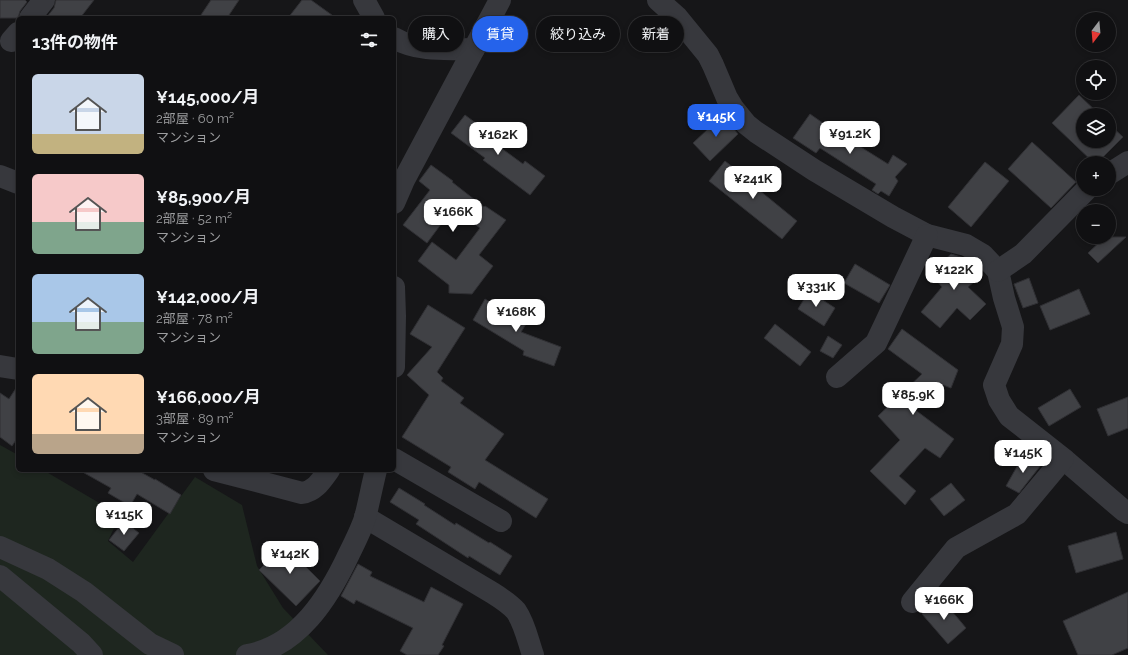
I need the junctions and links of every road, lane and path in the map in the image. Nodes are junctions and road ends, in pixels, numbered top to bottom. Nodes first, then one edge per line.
1 (44, 0) edge
2 (364, 0) edge
3 (500, 0) edge
4 (658, 0) edge
5 (32, 16) edge
6 (373, 16) edge
7 (492, 16) edge
8 (396, 39) edge
9 (472, 49) edge
10 (472, 52) edge
11 (1128, 162) edge
12 (1116, 170) edge
13 (0, 176) edge
14 (16, 182) edge
15 (1080, 196) edge
16 (396, 198) edge
17 (927, 235) junction
18 (998, 271) junction
19 (0, 366) edge
20 (16, 369) edge
21 (837, 378) dead end
22 (1063, 459) junction
23 (396, 460) edge
24 (222, 472) edge
25 (327, 472) edge
26 (376, 472) edge
27 (1128, 512) edge
28 (365, 517) junction
29 (500, 522) dead end
30 (0, 547) edge
31 (0, 576) edge
32 (912, 602) dead end
33 (92, 655) edge
34 (173, 655) edge
35 (247, 655) edge
36 (533, 655) edge

1 - 5 street
2 - 6 street
3 - 7 street
4 - 17 street
8 - 9 street
10 - 16 street
11 - 12 street
13 - 14 street
15 - 18 street
17 - 18 street
17 - 21 street
18 - 22 street
19 - 20 street
22 - 27 street
22 - 32 street
23 - 29 street
24 - 25 street
26 - 28 street
28 - 35 street
28 - 36 street
30 - 34 street
31 - 33 street

